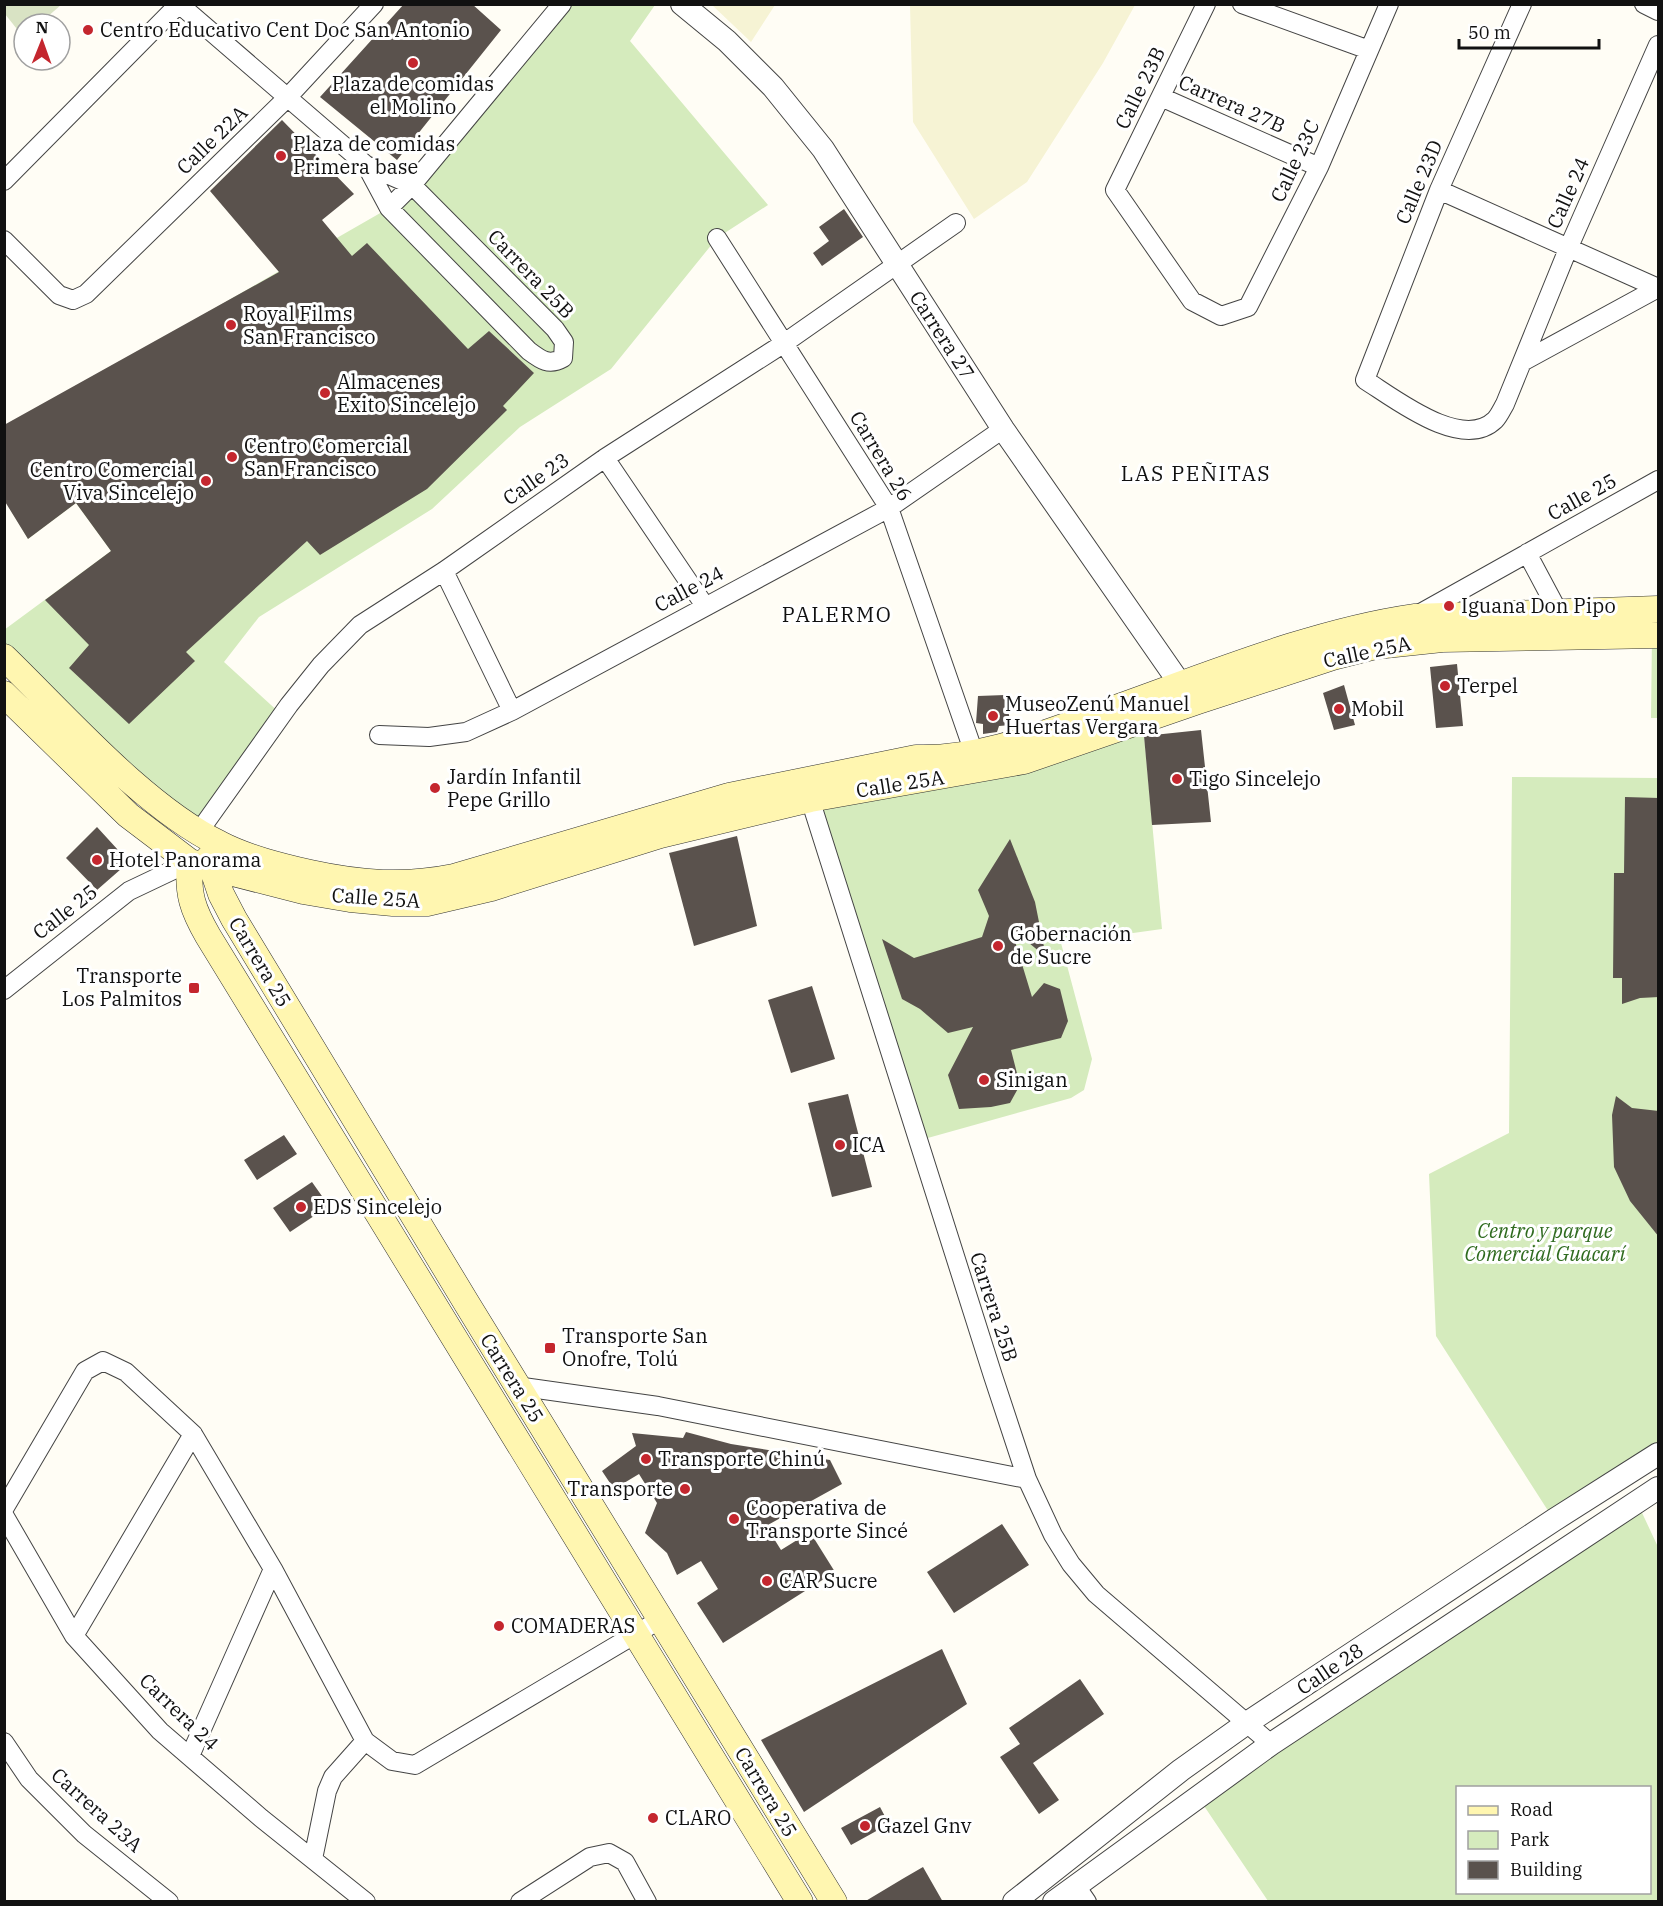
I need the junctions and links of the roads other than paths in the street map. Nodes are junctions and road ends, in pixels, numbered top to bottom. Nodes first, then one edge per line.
1 (179, 4) edge
2 (374, 4) edge
3 (562, 4) edge
4 (682, 4) edge
5 (1206, 4) edge
6 (1242, 4) edge
7 (1389, 4) edge
8 (1522, 4) edge
9 (1644, 4) edge
10 (1659, 11) edge
11 (1659, 45) edge
12 (1369, 50) junction
13 (1161, 97) junction
14 (287, 98) junction
15 (366, 165) junction
16 (1319, 167) junction
17 (4, 181) edge
18 (412, 185) junction
19 (1439, 190) junction
20 (389, 208) junction
21 (956, 223) dead end
22 (717, 238) dead end
23 (4, 240) edge
24 (1568, 249) junction
25 (897, 265) junction
26 (1659, 288) edge
27 (1221, 316) joint
28 (783, 344) junction
29 (1524, 361) junction
30 (1365, 380) joint
31 (1003, 429) junction
32 (605, 458) junction
33 (1659, 480) edge
34 (889, 507) junction
35 (1527, 553) junction
36 (444, 571) junction
37 (705, 606) junction
38 (1659, 609) edge
39 (1414, 617) junction
40 (1560, 625) junction
41 (1659, 635) edge
42 (4, 657) edge
43 (1182, 686) junction
44 (4, 694) edge
45 (512, 711) junction
46 (379, 735) dead end
47 (974, 753) junction
48 (942, 759) junction
49 (810, 799) junction
50 (198, 832) junction
51 (244, 854) junction
52 (204, 864) junction
53 (4, 990) edge
54 (516, 1386) junction
55 (193, 1434) junction
56 (1659, 1454) edge
57 (1027, 1479) junction
58 (1659, 1488) edge
59 (4, 1509) edge
60 (4, 1515) edge
61 (273, 1569) junction
62 (661, 1618) junction
63 (635, 1634) junction
64 (74, 1636) junction
65 (1247, 1723) junction
66 (365, 1741) junction
67 (4, 1742) edge
68 (1270, 1744) junction
69 (190, 1755) junction
70 (314, 1859) junction
71 (1081, 1894) edge
72 (169, 1902) edge
73 (366, 1902) edge
74 (520, 1902) edge
75 (647, 1902) edge
76 (800, 1902) edge
77 (834, 1902) edge
78 (1014, 1902) edge
79 (1054, 1902) edge

1 - 14 street, Carrera 25B
1 - 17 street
2 - 14 street, Calle 22A
3 - 18 street
4 - 25 street, Carrera 27
5 - 13 street, Calle 23B
6 - 12 street
7 - 12 street, Calle 23C
8 - 19 street, Calle 23D
9 - 10 street
11 - 24 street, Calle 24
12 - 16 street, Calle 23C
13 - 16 street, Carrera 27B
13 - 27 street, Calle 23B
14 - 15 street, Carrera 25B
14 - 23 street, Calle 22A
15 - 18 street, Carrera 25B
15 - 20 street, Carrera 25B
16 - 27 street, Calle 23C
18 - 20 street
18 - 20 street, Carrera 25B
19 - 24 street
19 - 30 street, Calle 23D
21 - 25 street, Calle 23
22 - 28 street, Carrera 26
24 - 26 street
24 - 29 street, Calle 24
25 - 28 street, Calle 23
25 - 31 street, Carrera 27
26 - 29 street
28 - 32 street, Calle 23
28 - 34 street, Carrera 26
29 - 30 street, Calle 24
31 - 34 street, Calle 24
31 - 43 street, Carrera 27
32 - 36 street, Calle 23
32 - 37 street
33 - 35 street, Calle 25
34 - 37 street, Calle 24
34 - 47 street, Carrera 26
35 - 39 street, Calle 25
35 - 40 street
36 - 45 street
36 - 50 street, Calle 23
37 - 45 street, Calle 24
38 - 40 main road
39 - 40 main road, Calle 25A
39 - 43 main road, Calle 25A
40 - 41 main road
40 - 49 main road, Calle 25A
42 - 50 main road
43 - 47 main road, Calle 25A
44 - 52 main road, Carrera 25
45 - 46 street, Calle 24
47 - 48 main road, Calle 25A
48 - 49 main road
48 - 51 main road, Calle 25A
49 - 52 main road, Calle 25A
49 - 57 street, Carrera 25B
50 - 51 main road, Calle 25A
50 - 52 main road
51 - 52 main road
52 - 53 street, Calle 25
52 - 54 main road, Carrera 25
52 - 63 main road, Carrera 25
54 - 57 street
54 - 62 main road, Carrera 25
55 - 59 street
55 - 61 street
55 - 64 street
56 - 65 street, Calle 28
57 - 65 street, Carrera 25B
58 - 68 street, Calle 28
60 - 64 street, Carrera 24
61 - 66 street
61 - 69 street
62 - 63 street
62 - 77 main road, Carrera 25
63 - 66 street
63 - 76 main road, Carrera 25
64 - 69 street, Carrera 24
65 - 68 street, Carrera 25B
65 - 78 street, Calle 28
66 - 70 street
67 - 72 street, Carrera 23A
68 - 71 street, Calle 28
69 - 70 street, Carrera 24
70 - 73 street, Carrera 24
71 - 79 street, Calle 28
74 - 75 street

